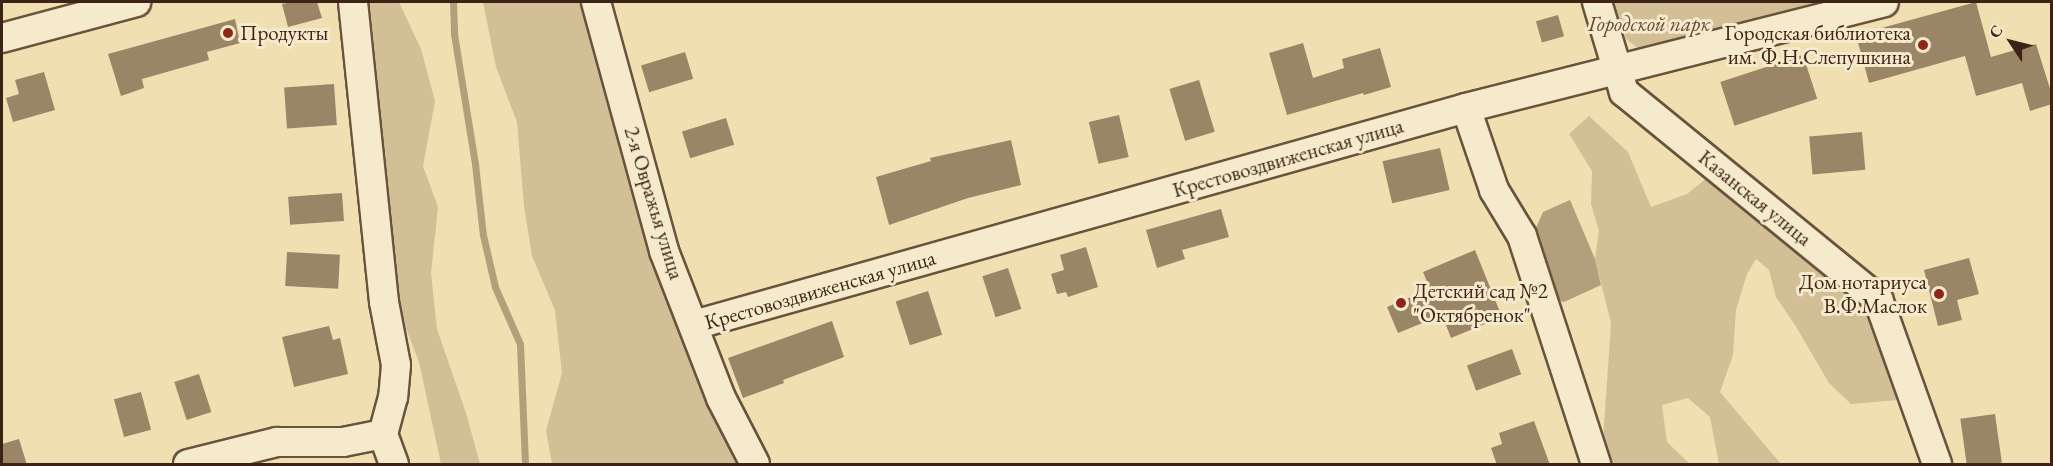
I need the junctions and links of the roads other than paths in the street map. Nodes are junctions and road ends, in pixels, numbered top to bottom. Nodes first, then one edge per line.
1 (136, 2) edge
2 (353, 2) edge
3 (596, 2) edge
4 (1597, 2) edge
5 (1884, 2) edge
6 (2, 38) edge
7 (1617, 69) junction
8 (1466, 108) junction
9 (694, 325) junction
10 (383, 434) junction
11 (188, 465) edge
12 (394, 465) edge
13 (755, 465) edge
14 (1596, 465) edge
15 (1936, 465) edge

1 - 6 street
2 - 10 street
3 - 9 street, 2-я Овражья улица
4 - 7 street, Казанская улица
5 - 7 street, Крестовоздвиженская улица
7 - 8 street, Крестовоздвиженская улица
7 - 15 street, Казанская улица
8 - 9 street, Крестовоздвиженская улица
8 - 14 street
9 - 13 street, 2-я Овражья улица
10 - 11 street
10 - 12 street

